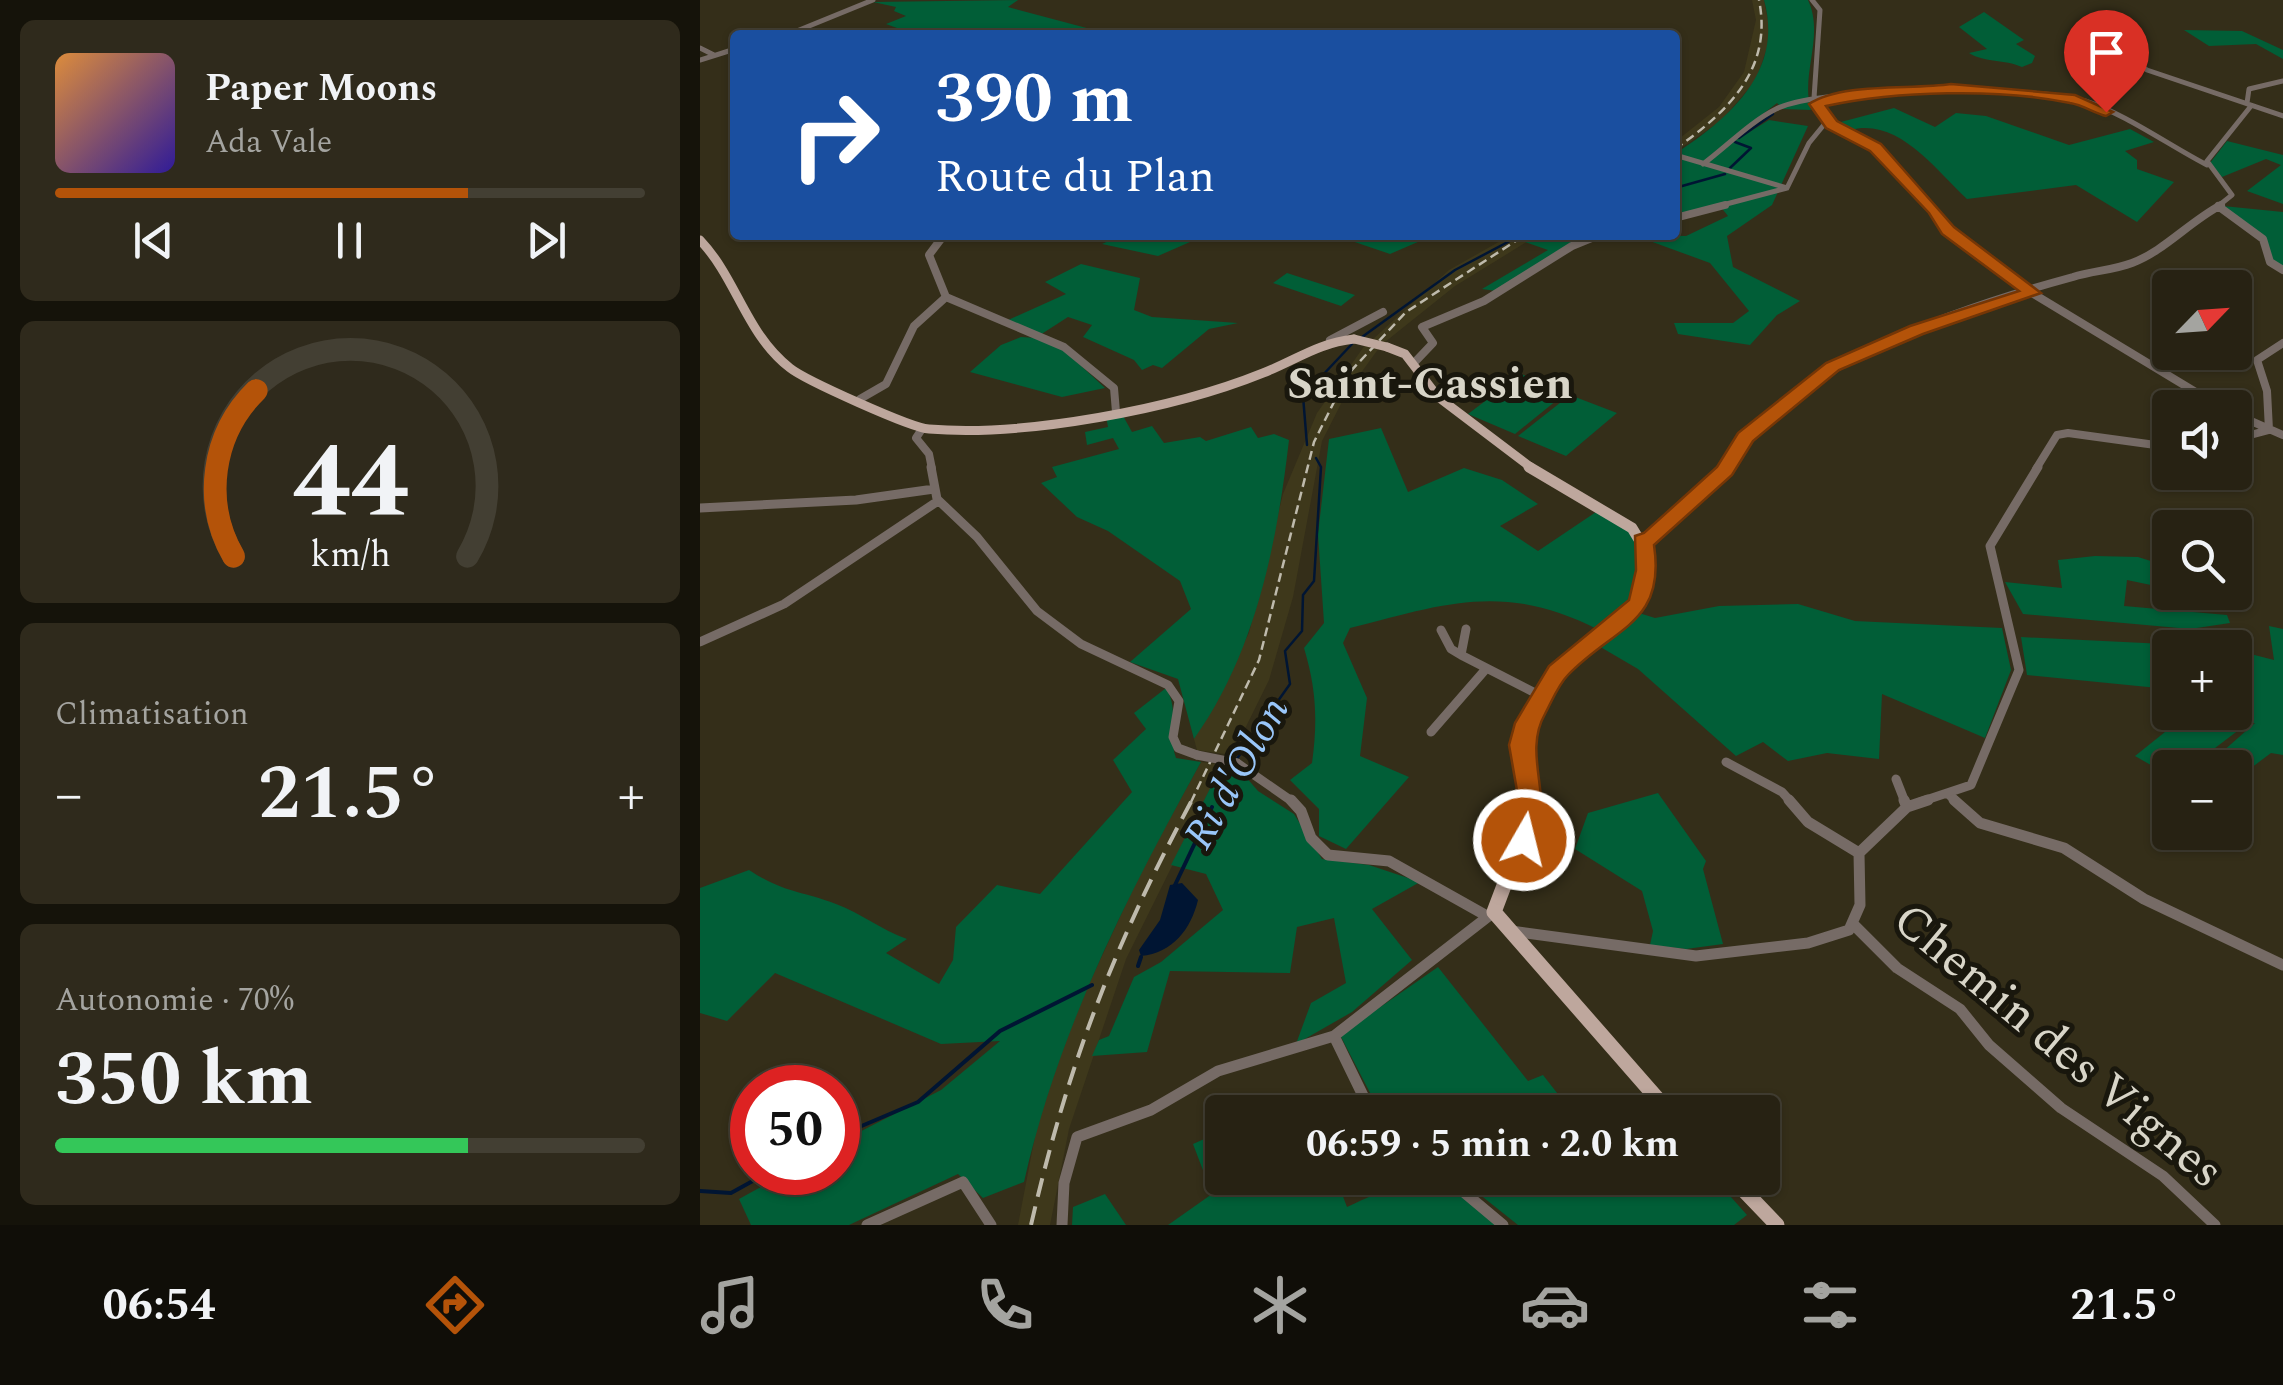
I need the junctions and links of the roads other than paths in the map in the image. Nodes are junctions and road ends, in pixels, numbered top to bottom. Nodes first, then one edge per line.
1 (873, 0) edge
2 (1812, 0) edge
3 (799, 30) edge
4 (2108, 44) dead end
5 (700, 48) edge
6 (730, 50) edge
7 (714, 55) junction
8 (700, 60) edge
9 (2283, 81) edge
10 (1816, 104) junction
11 (2249, 105) junction
12 (2283, 116) edge
13 (1827, 121) junction
14 (1680, 157) edge
15 (1703, 164) junction
16 (2207, 165) junction
17 (1787, 188) junction
18 (2218, 206) junction
19 (1680, 217) edge
20 (700, 240) edge
21 (940, 240) edge
22 (1587, 240) edge
23 (2283, 270) edge
24 (2032, 293) junction
25 (946, 297) junction
26 (1383, 312) dead end
27 (1330, 340) junction
28 (2283, 342) edge
29 (1413, 364) junction
30 (2189, 390) edge
31 (860, 399) junction
32 (1116, 412) junction
33 (2252, 422) edge
34 (922, 429) junction
35 (2269, 430) junction
36 (2252, 434) edge
37 (2283, 436) edge
38 (2152, 444) edge
39 (934, 489) junction
40 (938, 501) junction
41 (700, 508) edge
42 (1643, 540) junction
43 (1466, 629) dead end
44 (1441, 630) dead end
45 (700, 642) edge
46 (1460, 655) junction
47 (1485, 670) junction
48 (1541, 696) junction
49 (1431, 732) dead end
50 (1726, 762) dead end
51 (1237, 763) joint
52 (1896, 779) dead end
53 (1948, 794) junction
54 (1907, 807) junction
55 (1859, 854) junction
56 (1491, 914) junction
57 (1854, 925) junction
58 (1511, 931) junction
59 (2283, 964) edge
60 (1334, 1036) junction
61 (1363, 1095) edge
62 (1654, 1095) edge
63 (1467, 1195) edge
64 (1749, 1195) edge
65 (867, 1225) edge
66 (991, 1225) edge
67 (1062, 1225) edge
68 (1503, 1225) edge
69 (1778, 1225) edge
70 (2215, 1225) edge

1 - 3 street
2 - 10 street
4 - 11 street
5 - 7 street
6 - 7 street
7 - 8 street
9 - 11 street
10 - 13 street
10 - 15 street
10 - 16 street
11 - 12 street
11 - 16 street
13 - 17 street
13 - 24 street
14 - 15 street
15 - 17 street
16 - 18 street
17 - 19 street
18 - 23 street
18 - 24 street
20 - 31 main road
21 - 25 street
22 - 29 street
24 - 30 street
24 - 42 street
25 - 31 street
25 - 32 street
26 - 27 street
27 - 29 main road, bridge
27 - 32 main road
28 - 35 street
29 - 42 main road
31 - 34 main road
32 - 34 main road
33 - 35 street
34 - 39 street
35 - 36 street
35 - 37 street
38 - 53 street
39 - 40 street
39 - 41 street
40 - 45 street
40 - 51 street, bridge
42 - 48 main road
43 - 46 street
44 - 46 street
46 - 47 street
47 - 48 street
47 - 49 street
48 - 56 main road
50 - 55 street
51 - 56 street
52 - 54 street
53 - 54 street
53 - 59 street
54 - 55 street
55 - 57 street
56 - 58 main road
56 - 60 street
57 - 58 street
57 - 70 street, Chemin des Vignes
58 - 62 main road
60 - 61 street
60 - 67 street
63 - 68 street
64 - 69 main road
65 - 66 street

